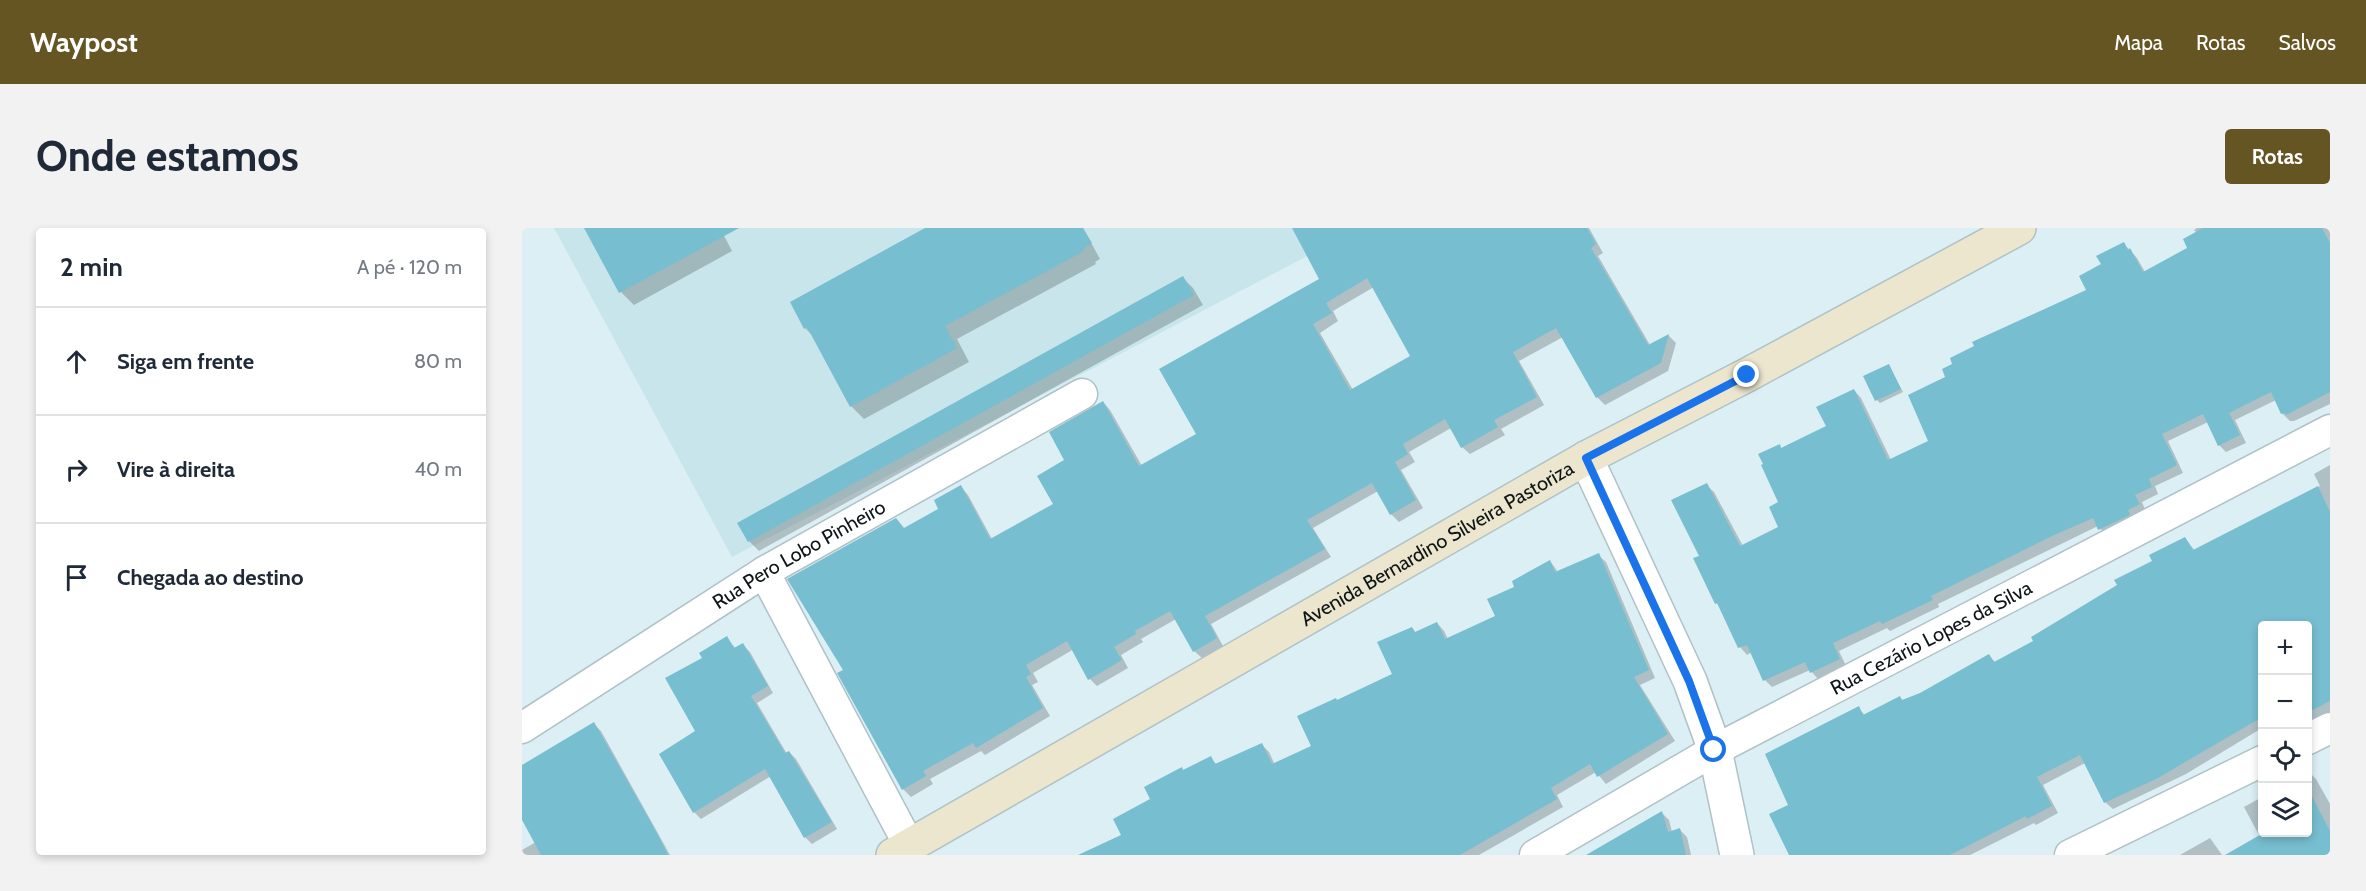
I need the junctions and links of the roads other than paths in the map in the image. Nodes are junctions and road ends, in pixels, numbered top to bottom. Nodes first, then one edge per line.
1 (2019, 228) edge
2 (1082, 394) dead end
3 (2330, 430) edge
4 (1586, 458) junction
5 (764, 572) junction
6 (522, 728) edge
7 (1714, 750) junction
8 (2258, 763) edge
9 (901, 850) edge
10 (1535, 855) edge
11 (1737, 855) edge
12 (2070, 855) edge

1 - 4 main road, Avenida Bernardino Silveira Pastoriza
2 - 5 street, Rua Pero Lobo Pinheiro
3 - 7 street, Rua Cezário Lopes da Silva
4 - 7 street
4 - 9 main road, Avenida Bernardino Silveira Pastoriza
5 - 6 street, Rua Pero Lobo Pinheiro
5 - 9 street
7 - 10 street, Rua Cezário Lopes da Silva
7 - 11 street
8 - 12 street

